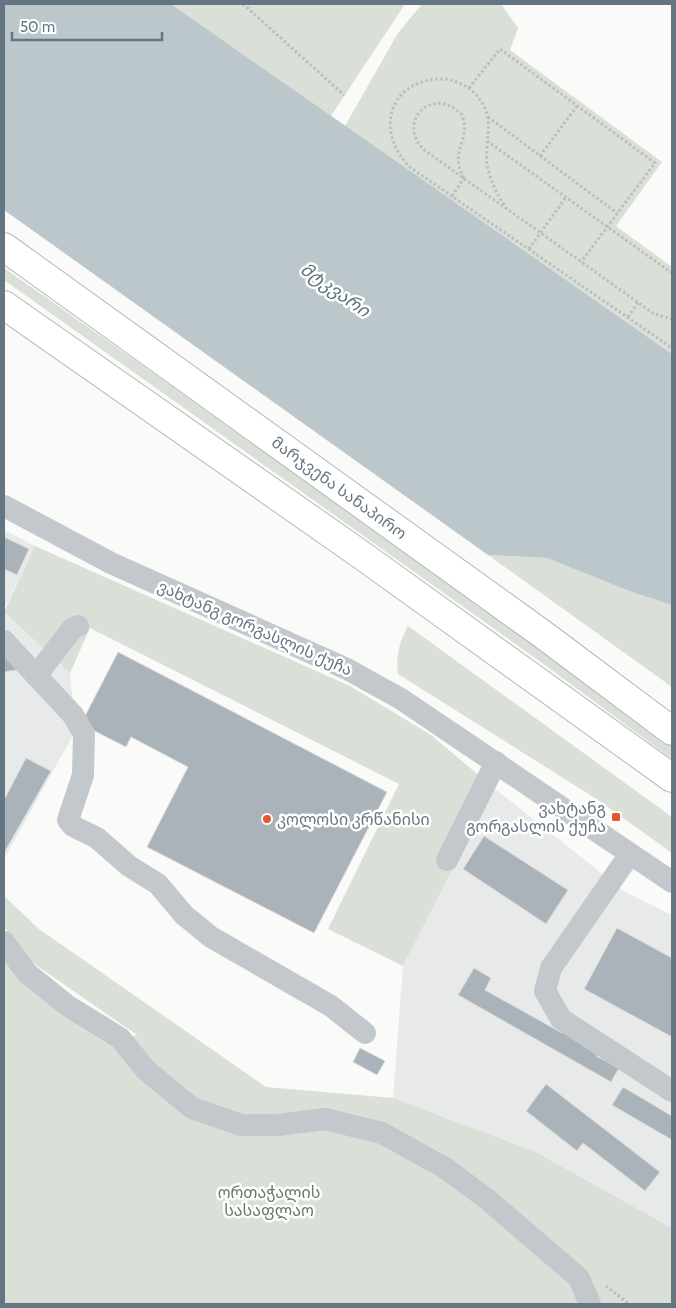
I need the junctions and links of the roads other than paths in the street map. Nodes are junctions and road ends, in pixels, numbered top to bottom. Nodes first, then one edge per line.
1 (4, 247) edge
2 (4, 305) edge
3 (6, 508) edge
4 (78, 626) dead end
5 (4, 641) edge
6 (36, 676) junction
7 (672, 730) edge
8 (496, 762) junction
9 (672, 778) edge
10 (630, 854) junction
11 (447, 860) dead end
12 (672, 882) edge
13 (4, 942) edge
14 (365, 1033) dead end
15 (672, 1091) edge
16 (590, 1304) edge

1 - 7 highway, მარჯვენა სანაპირო
2 - 9 highway
3 - 8 street, ვახტანგ გორგასლის ქუჩა
4 - 6 street
5 - 6 street
6 - 14 street
8 - 10 street, ვახტანგ გორგასლის ქუჩა
8 - 11 street
10 - 12 street, ვახტანგ გორგასლის ქუჩა
10 - 15 street
13 - 16 street

